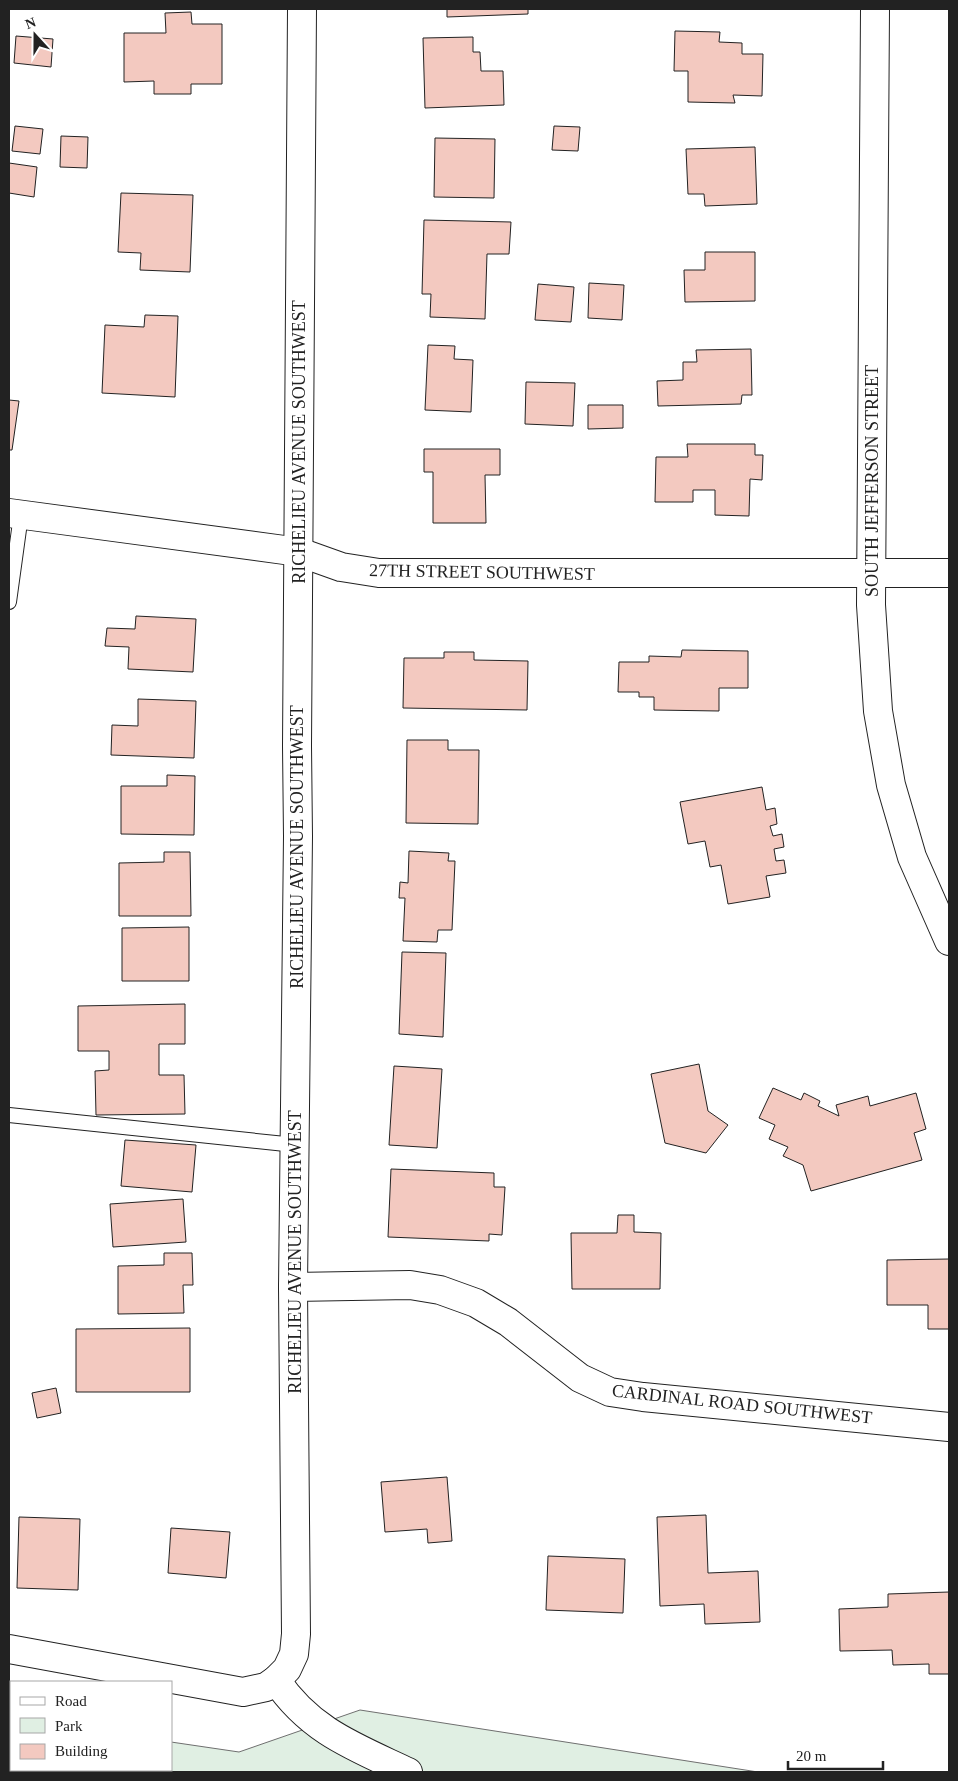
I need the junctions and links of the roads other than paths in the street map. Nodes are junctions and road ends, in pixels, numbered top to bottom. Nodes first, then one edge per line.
1 (302, 9) edge
2 (875, 9) edge
3 (15, 514) edge
4 (299, 552) junction
5 (949, 573) edge
6 (871, 574) junction
7 (9, 602) edge
8 (949, 942) edge
9 (9, 1115) edge
10 (295, 1145) junction
11 (293, 1287) junction
12 (949, 1426) edge
13 (9, 1649) edge
14 (276, 1680) junction
15 (408, 1772) edge

1 - 4 street, RICHELIEU AVENUE SOUTHWEST
2 - 6 street, SOUTH JEFFERSON STREET
3 - 4 street, 27TH STREET SOUTHWEST
3 - 7 lane
4 - 6 street, 27TH STREET SOUTHWEST
4 - 10 street, RICHELIEU AVENUE SOUTHWEST
5 - 6 street, 27TH STREET SOUTHWEST
6 - 8 street, SOUTH JEFFERSON STREET
9 - 10 lane
10 - 11 street, RICHELIEU AVENUE SOUTHWEST
11 - 12 street, CARDINAL ROAD SOUTHWEST
11 - 14 street, RICHELIEU AVENUE SOUTHWEST
13 - 14 street
14 - 15 street

